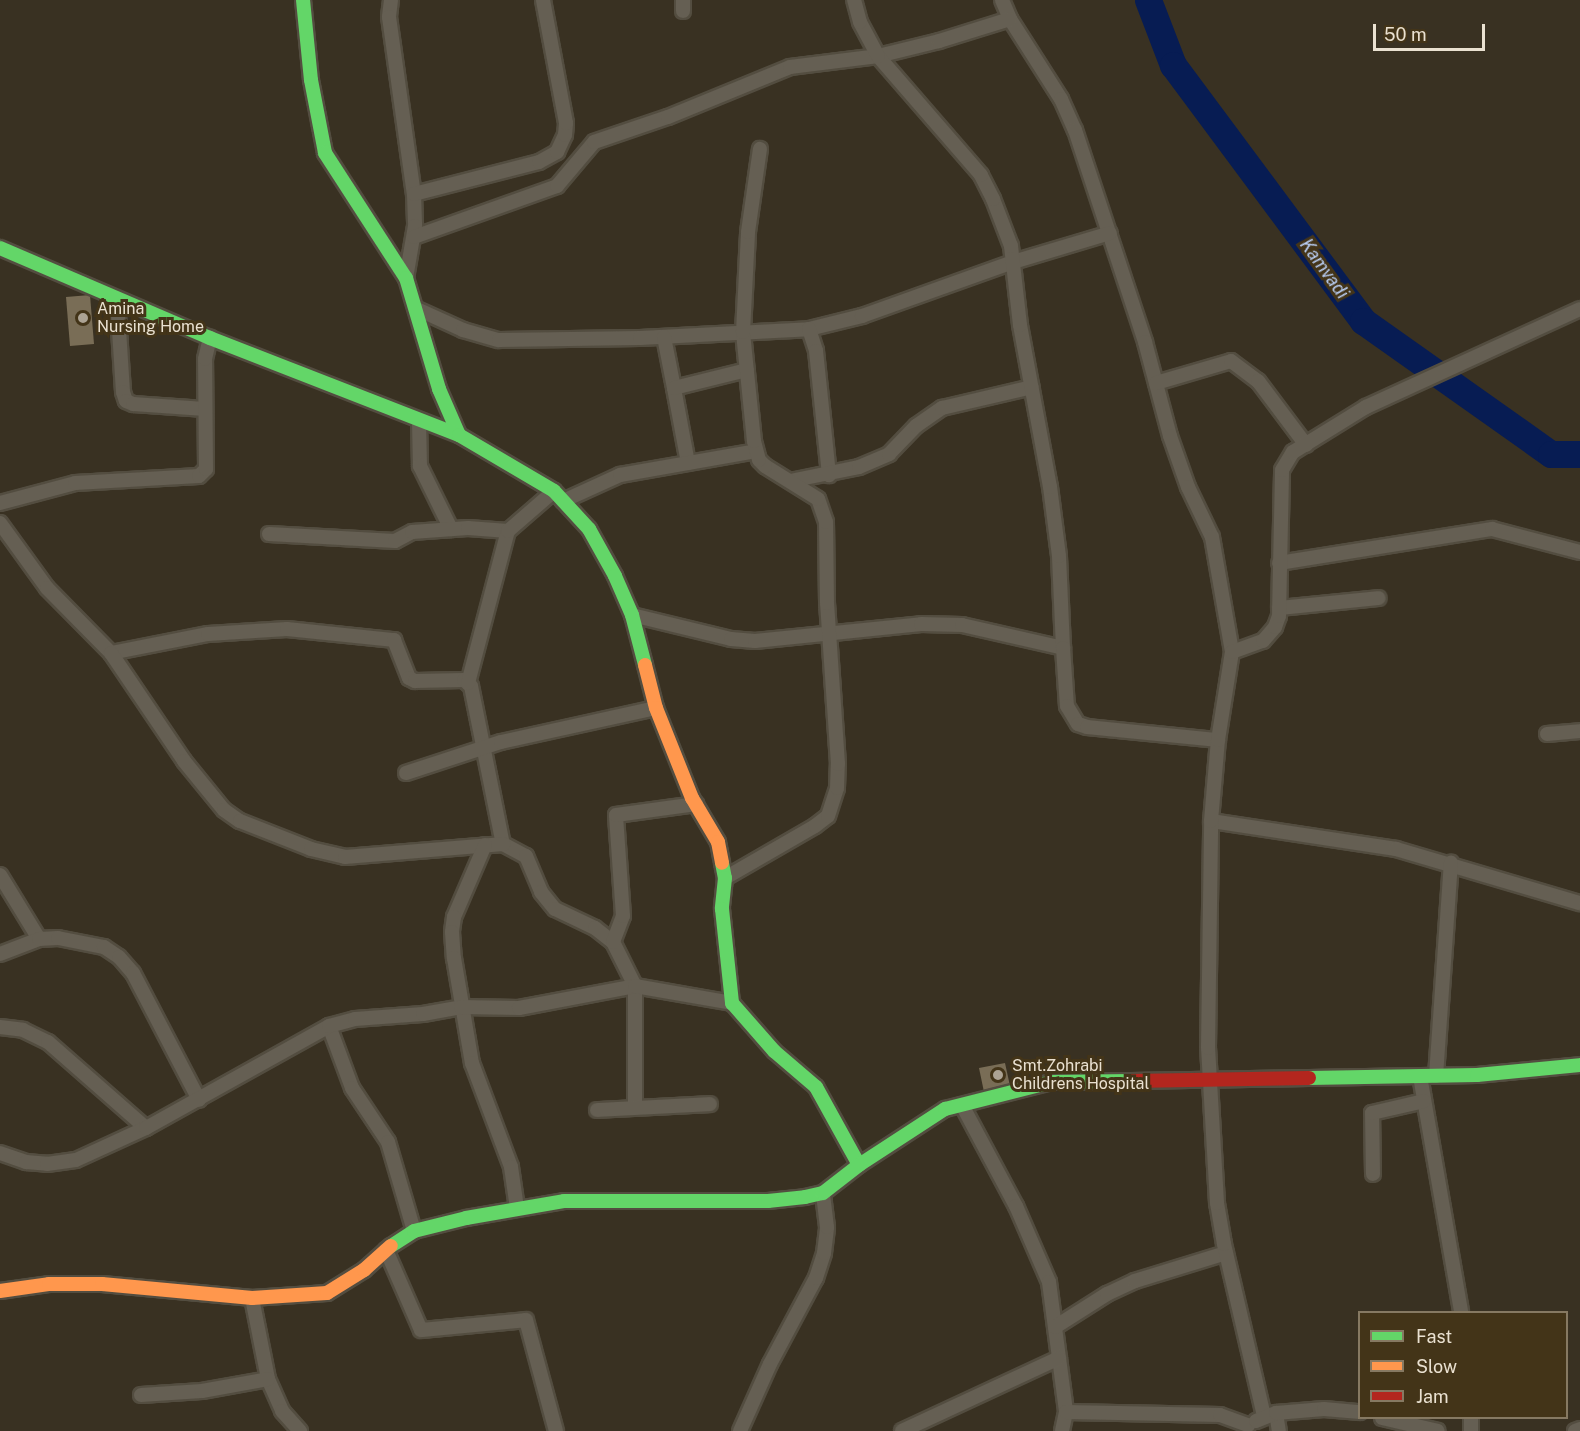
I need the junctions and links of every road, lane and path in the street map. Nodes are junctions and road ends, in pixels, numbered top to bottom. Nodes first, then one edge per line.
1 (303, 0) edge
2 (391, 0) edge
3 (543, 0) edge
4 (854, 0) edge
5 (1002, 0) edge
6 (1010, 19) junction
7 (878, 56) junction
8 (760, 149) dead end
9 (414, 194) junction
10 (1110, 233) junction
11 (414, 237) junction
12 (0, 248) edge
13 (1013, 262) junction
14 (406, 278) junction
15 (117, 299) junction
16 (417, 309) junction
17 (1580, 309) edge
18 (809, 329) junction
19 (743, 332) junction
20 (664, 337) junction
21 (210, 338) junction
22 (747, 370) junction
23 (1156, 383) junction
24 (1032, 387) junction
25 (674, 388) junction
26 (205, 409) junction
27 (419, 420) junction
28 (459, 435) junction
29 (1306, 445) junction
30 (756, 451) junction
31 (688, 463) junction
32 (829, 475) junction
33 (790, 481) junction
34 (558, 496) junction
35 (0, 503) edge
36 (0, 523) edge
37 (451, 529) junction
38 (508, 531) junction
39 (269, 534) dead end
40 (7, 544) edge
41 (1580, 552) edge
42 (1280, 563) junction
43 (1378, 598) dead end
44 (1279, 608) junction
45 (632, 615) junction
46 (830, 635) junction
47 (1063, 648) junction
48 (1232, 652) junction
49 (111, 653) junction
50 (468, 683) junction
51 (656, 708) junction
52 (1580, 731) edge
53 (1547, 734) dead end
54 (1218, 740) junction
55 (482, 749) junction
56 (406, 773) dead end
57 (696, 804) junction
58 (1211, 821) junction
59 (503, 844) junction
60 (485, 845) junction
61 (1450, 862) junction
62 (0, 875) edge
63 (725, 878) junction
64 (1580, 903) edge
65 (39, 939) junction
66 (613, 942) junction
67 (0, 954) edge
68 (635, 986) junction
69 (732, 1003) junction
70 (461, 1007) junction
71 (329, 1026) junction
72 (0, 1027) edge
73 (1580, 1065) edge
74 (1420, 1076) junction
75 (1436, 1076) junction
76 (1210, 1080) junction
77 (199, 1100) junction
78 (1424, 1101) junction
79 (710, 1104) dead end
80 (962, 1105) junction
81 (635, 1107) junction
82 (597, 1110) dead end
83 (146, 1128) junction
84 (0, 1153) edge
85 (860, 1165) junction
86 (1373, 1174) dead end
87 (823, 1193) junction
88 (517, 1208) junction
89 (414, 1231) junction
90 (386, 1250) junction
91 (1226, 1253) junction
92 (0, 1291) edge
93 (252, 1298) junction
94 (1461, 1311) edge
95 (1055, 1327) junction
96 (1059, 1358) junction
97 (268, 1379) junction
98 (141, 1395) dead end
99 (1066, 1412) junction
100 (1358, 1412) edge
101 (1270, 1415) junction
102 (1386, 1419) edge
103 (1246, 1428) edge
104 (1580, 1429) edge
105 (300, 1431) edge
106 (556, 1431) edge
107 (740, 1431) edge
108 (902, 1431) edge
109 (1062, 1431) edge
110 (1279, 1431) edge
111 (1438, 1431) edge
112 (1575, 1431) edge

1 - 14 street
2 - 9 street
3 - 9 street
4 - 7 street
5 - 6 street
6 - 7 street
6 - 10 street
7 - 11 street
7 - 13 street
8 - 19 street
9 - 11 street
10 - 13 street
10 - 23 street
11 - 14 street
12 - 15 street
13 - 18 street
13 - 24 street
14 - 16 street
15 - 21 street
15 - 26 street
16 - 20 street
16 - 28 street
17 - 29 street
18 - 19 street
18 - 32 street
19 - 20 street
19 - 22 street
20 - 25 street
21 - 26 street
21 - 27 street
22 - 25 street
22 - 30 street
23 - 29 street
23 - 48 street
24 - 32 street
24 - 47 street
25 - 31 street
26 - 35 street
27 - 28 street
27 - 37 street
28 - 34 street
29 - 42 street
30 - 31 street
30 - 33 street
31 - 34 street
32 - 33 street
33 - 46 street
34 - 38 street
34 - 45 street
36 - 40 street
37 - 38 street
37 - 39 street
38 - 50 street
40 - 49 street
41 - 42 street
42 - 44 street
43 - 44 street
44 - 48 street
45 - 46 street
45 - 51 street
46 - 47 street
46 - 63 street
47 - 54 street
48 - 54 street
49 - 50 street
49 - 60 street
50 - 55 street
51 - 55 street
51 - 57 street
52 - 53 street
54 - 58 street
55 - 56 street
55 - 59 street
57 - 63 street
57 - 66 street
58 - 61 street
58 - 76 street
59 - 60 street
59 - 66 street
60 - 70 street
61 - 64 street
61 - 75 street
62 - 65 street
63 - 69 street
65 - 67 street
65 - 77 street
66 - 68 street
68 - 69 street
68 - 70 street
68 - 81 street
69 - 85 street
70 - 71 street
70 - 88 street
71 - 77 street
71 - 89 street
72 - 83 street
73 - 75 street
74 - 75 street
74 - 76 street
74 - 78 street
76 - 80 street
76 - 91 street
77 - 83 street
78 - 86 street
78 - 94 street
79 - 81 street
80 - 85 street
80 - 95 street
81 - 82 street
83 - 84 street
85 - 87 street
87 - 88 street
87 - 107 street
88 - 89 street
89 - 90 street
90 - 93 street
90 - 106 street
91 - 95 street
91 - 101 street
92 - 93 street
93 - 97 street
95 - 96 street
96 - 99 street
96 - 108 street
97 - 98 street
97 - 105 street
99 - 103 street
99 - 109 street
100 - 101 street
101 - 103 street
101 - 110 street
102 - 111 street
104 - 112 street

